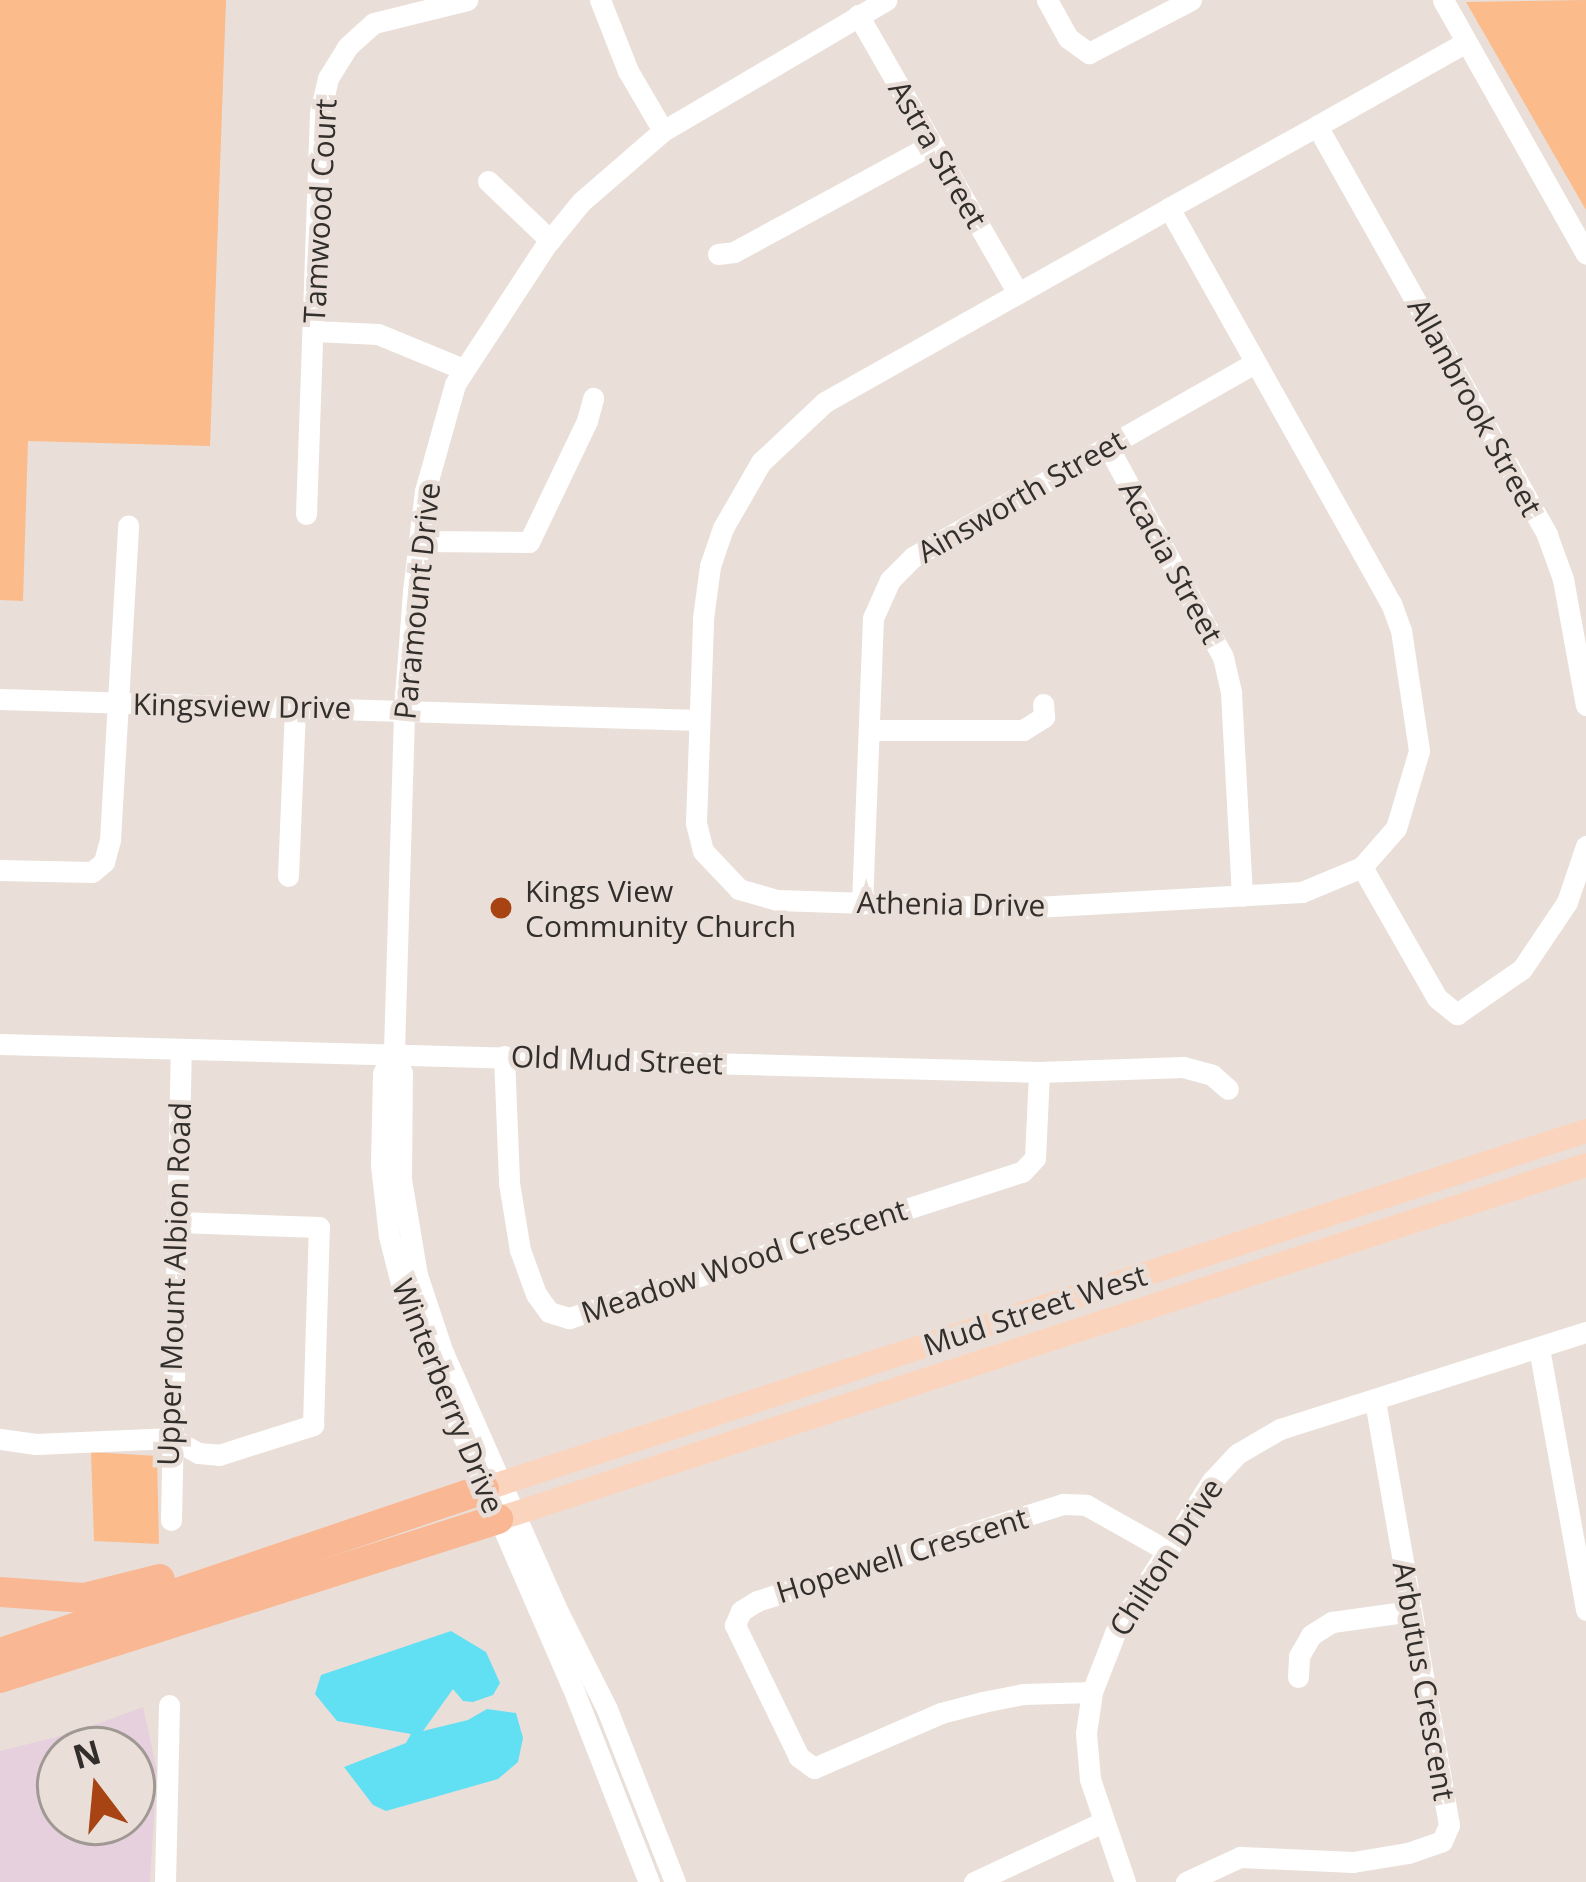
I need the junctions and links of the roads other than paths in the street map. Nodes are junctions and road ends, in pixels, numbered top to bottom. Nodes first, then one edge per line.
1 (467, 0) edge
2 (600, 0) edge
3 (886, 0) edge
4 (1047, 0) edge
5 (1191, 0) edge
6 (1442, 0) edge
7 (858, 15) junction
8 (1466, 42) junction
9 (1316, 126) junction
10 (663, 131) junction
11 (931, 145) junction
12 (488, 181) dead end
13 (1169, 208) junction
14 (550, 240) junction
15 (718, 254) dead end
16 (1586, 254) edge
17 (1018, 293) junction
18 (314, 331) junction
19 (1255, 363) junction
20 (463, 368) junction
21 (592, 398) dead end
22 (1108, 447) junction
23 (306, 514) dead end
24 (128, 526) dead end
25 (419, 541) junction
26 (1583, 660) edge
27 (0, 699) edge
28 (116, 704) junction
29 (1043, 704) dead end
30 (1586, 705) edge
31 (295, 707) junction
32 (404, 709) junction
33 (699, 720) junction
34 (870, 730) junction
35 (1586, 846) edge
36 (1362, 867) junction
37 (0, 870) edge
38 (288, 876) dead end
39 (1242, 896) junction
40 (862, 904) junction
41 (0, 1044) edge
42 (181, 1049) junction
43 (394, 1051) junction
44 (504, 1056) junction
45 (1039, 1072) junction
46 (1228, 1088) dead end
47 (1586, 1131) edge
48 (1586, 1165) edge
49 (178, 1222) junction
50 (1586, 1332) edge
51 (1539, 1348) junction
52 (1375, 1401) junction
53 (172, 1438) junction
54 (0, 1439) edge
55 (493, 1486) junction
56 (1578, 1506) edge
57 (506, 1516) junction
58 (171, 1520) dead end
59 (381, 1524) junction
60 (1166, 1550) junction
61 (0, 1592) edge
62 (1586, 1610) edge
63 (1411, 1611) junction
64 (0, 1653) edge
65 (1298, 1677) dead end
66 (0, 1678) edge
67 (1092, 1692) junction
68 (169, 1705) dead end
69 (1101, 1823) junction
70 (165, 1882) edge
71 (649, 1882) edge
72 (675, 1882) edge
73 (974, 1882) edge
74 (1125, 1882) edge
75 (1186, 1882) edge

1 - 18 street, Tamwood Court
2 - 10 street
3 - 7 street, Paramount Drive
4 - 5 street
6 - 8 street
7 - 10 street, Paramount Drive
7 - 11 street, Astra Street
8 - 9 street, Athenia Drive
8 - 16 street
9 - 13 street, Athenia Drive
9 - 26 street, Allanbrook Street
10 - 14 street, Paramount Drive
11 - 15 street
11 - 17 street, Astra Street
12 - 14 street
13 - 17 street, Athenia Drive
13 - 19 street, Athenia Drive
14 - 20 street, Paramount Drive
17 - 33 street, Athenia Drive
18 - 20 street
18 - 23 street, Tamwood Court
19 - 22 street, Ainsworth Street
19 - 36 street, Athenia Drive
20 - 25 street, Paramount Drive
21 - 25 street
22 - 34 street, Ainsworth Street
22 - 39 street, Acacia Street
24 - 28 street
25 - 32 street, Paramount Drive
26 - 30 street, Allanbrook Street
27 - 28 street, Kingsview Drive
28 - 31 street, Kingsview Drive
28 - 37 street
29 - 34 street
31 - 32 street, Kingsview Drive
31 - 38 street
32 - 33 street, Kingsview Drive
32 - 43 street, Paramount Drive
33 - 40 street, Athenia Drive
34 - 40 street, Ainsworth Street
35 - 36 street
36 - 39 street, Athenia Drive
39 - 40 street, Athenia Drive
41 - 42 street, Old Mud Street
42 - 43 street, Old Mud Street
42 - 49 street, Upper Mount Albion Road
43 - 44 street, Old Mud Street
43 - 55 street, Winterberry Drive
44 - 45 street, Old Mud Street
44 - 45 street, Meadow Wood Crescent
45 - 46 street, Old Mud Street
47 - 55 main road, Mud Street West
48 - 57 main road, Mud Street West
49 - 53 street, Upper Mount Albion Road
49 - 53 street
50 - 51 street, Chilton Drive
51 - 52 street, Chilton Drive
51 - 56 street
52 - 60 street, Chilton Drive
52 - 63 street, Arbutus Crescent
53 - 54 street
53 - 58 street, Upper Mount Albion Road
55 - 57 street, Winterberry Drive
55 - 59 highway
56 - 62 street
57 - 66 highway
57 - 71 street, Winterberry Drive
57 - 72 street, Winterberry Drive
59 - 61 highway
59 - 64 highway
60 - 67 street, Chilton Drive
60 - 67 street, Hopewell Crescent
63 - 65 street
63 - 75 street, Arbutus Crescent
67 - 69 street, Chilton Drive
68 - 70 street
69 - 73 street
69 - 74 street, Chilton Drive

